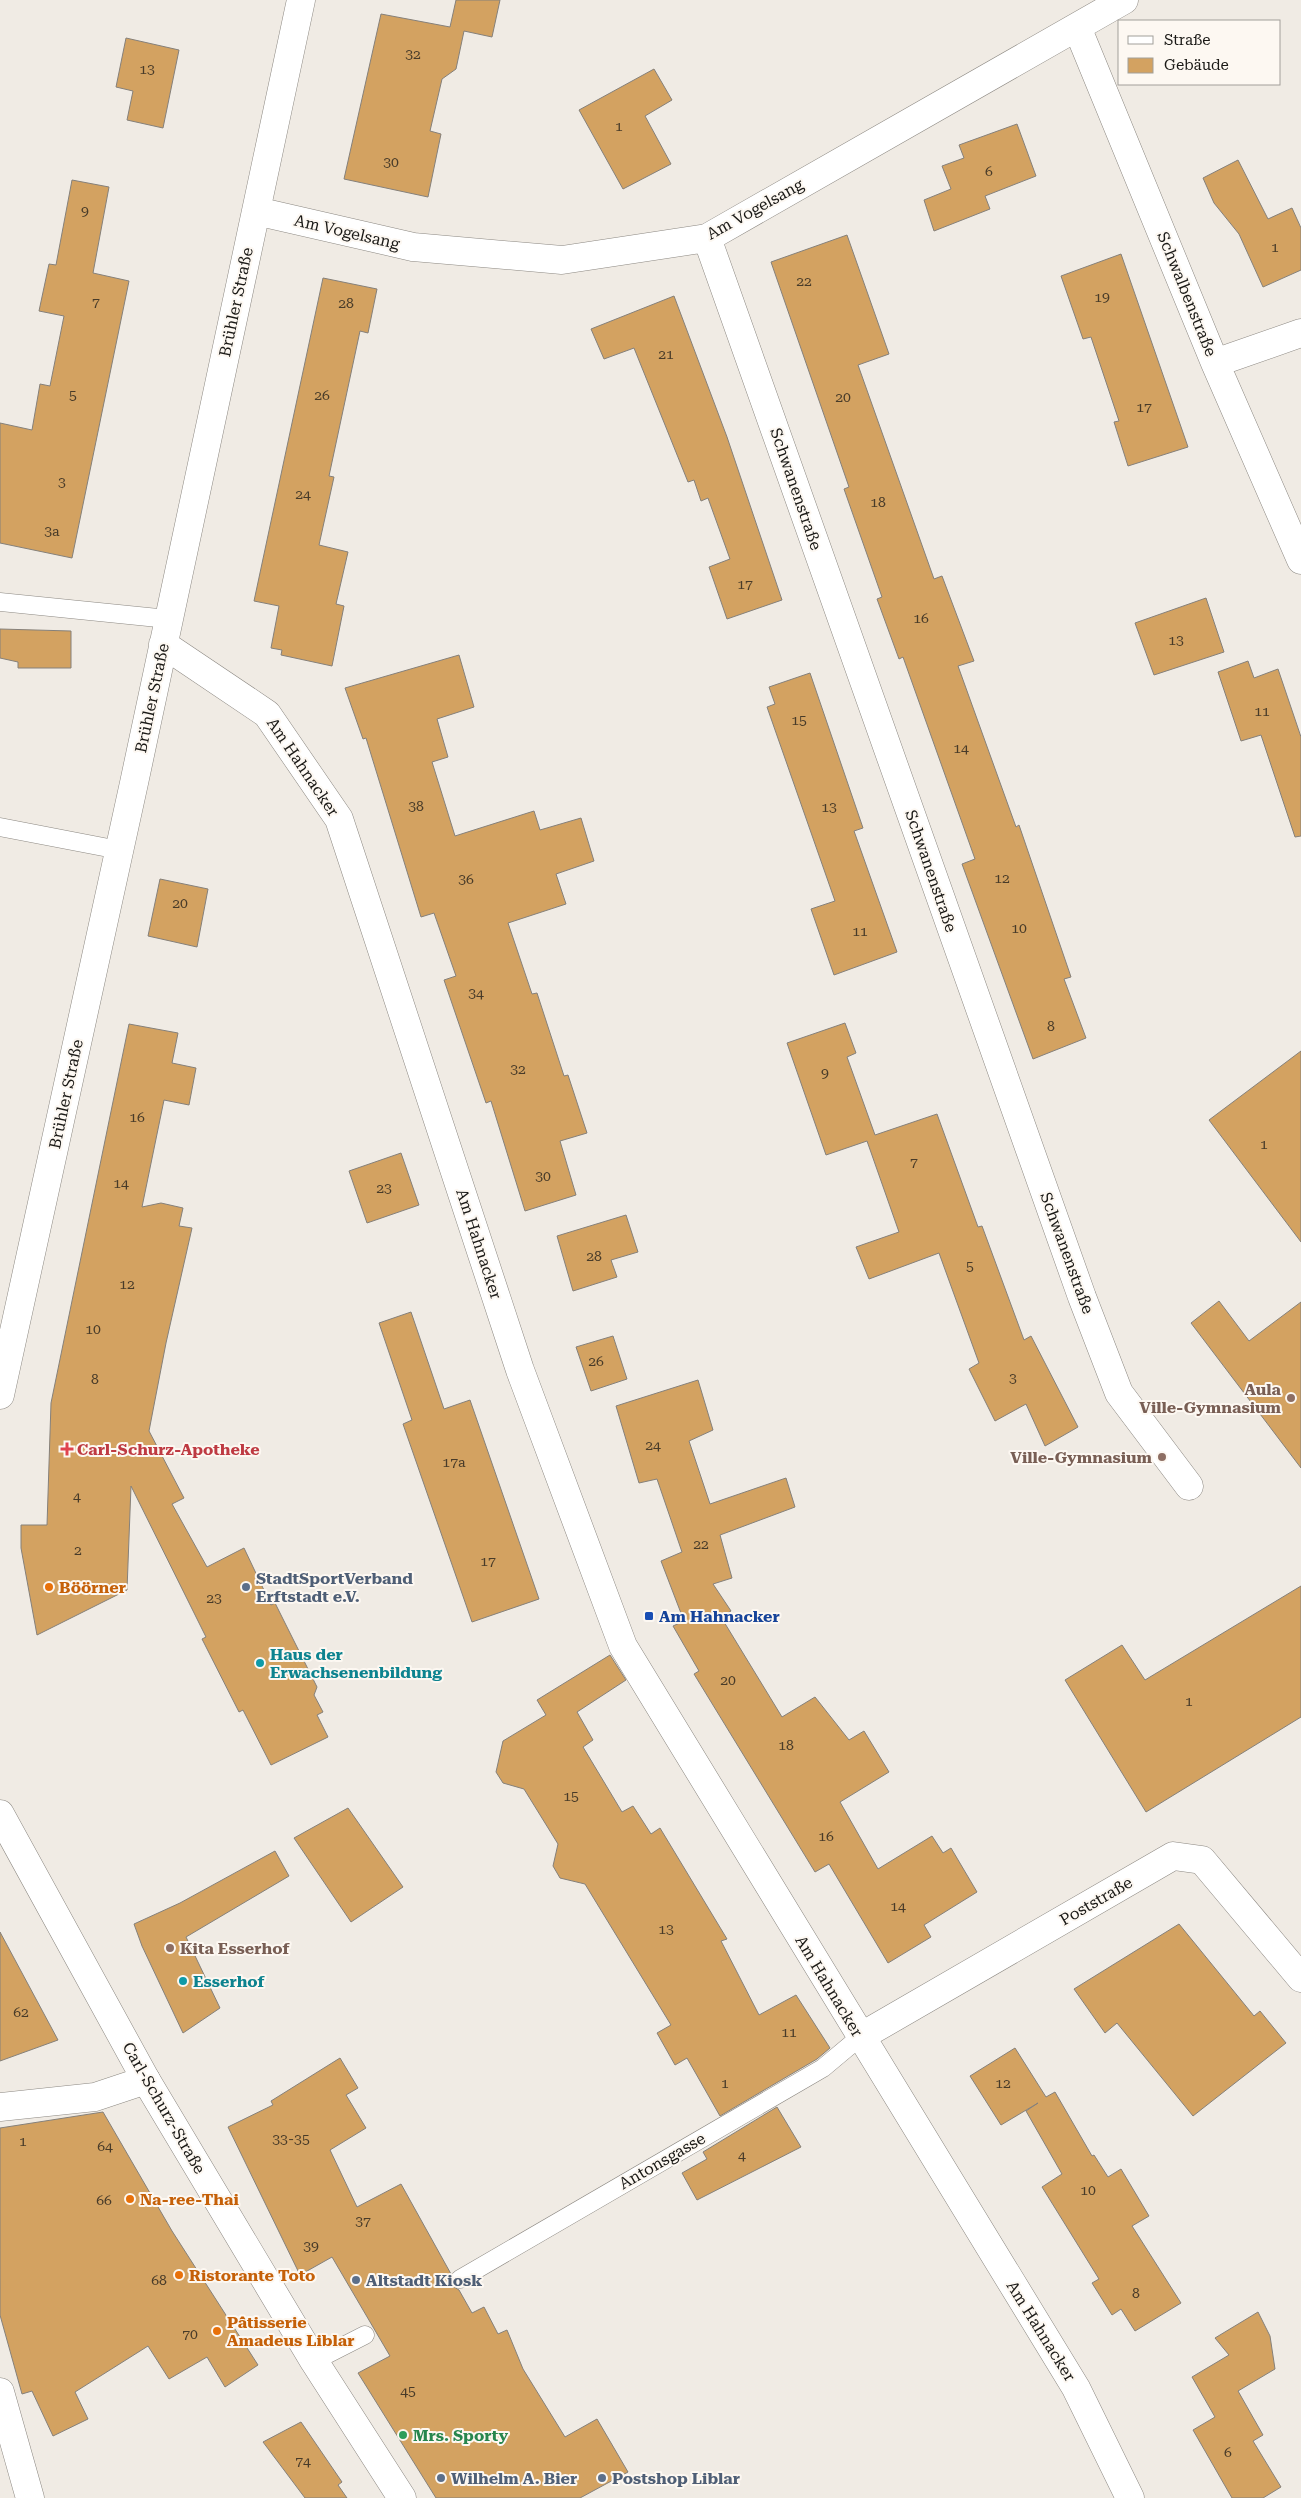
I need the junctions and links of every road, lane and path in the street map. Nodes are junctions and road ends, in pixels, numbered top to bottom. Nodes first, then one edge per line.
1 (301, 0) edge
2 (1124, 0) edge
3 (1077, 27) junction
4 (256, 211) junction
5 (707, 238) junction
6 (1301, 333) edge
7 (1215, 363) junction
8 (1301, 560) edge
9 (0, 602) edge
10 (166, 632) junction
11 (0, 828) edge
12 (119, 850) junction
13 (0, 1395) edge
14 (1190, 1486) dead end
15 (0, 1814) edge
16 (1301, 1978) edge
17 (860, 2037) junction
18 (146, 2080) junction
19 (0, 2107) edge
20 (460, 2279) dead end
21 (365, 2334) dead end
22 (314, 2361) junction
23 (1, 2402) edge
24 (30, 2498) edge
25 (402, 2498) edge
26 (1130, 2498) edge

1 - 4 street, Brühler Straße
2 - 3 street, Am Vogelsang
3 - 5 street, Am Vogelsang
3 - 7 street, Schwalbenstraße
4 - 5 street, Am Vogelsang
4 - 10 street, Brühler Straße
5 - 14 street, Schwanenstraße
6 - 7 street
7 - 8 street, Schwalbenstraße
9 - 10 lane
10 - 12 street, Brühler Straße
10 - 17 street, Am Hahnacker
11 - 12 lane
12 - 13 street, Brühler Straße
15 - 18 street, Carl-Schurz-Straße
16 - 17 street, Poststraße
17 - 20 lane, Antonsgasse
17 - 26 street, Am Hahnacker
18 - 19 street
18 - 22 street, Carl-Schurz-Straße
21 - 22 lane
22 - 25 street, Carl-Schurz-Straße
23 - 24 street

